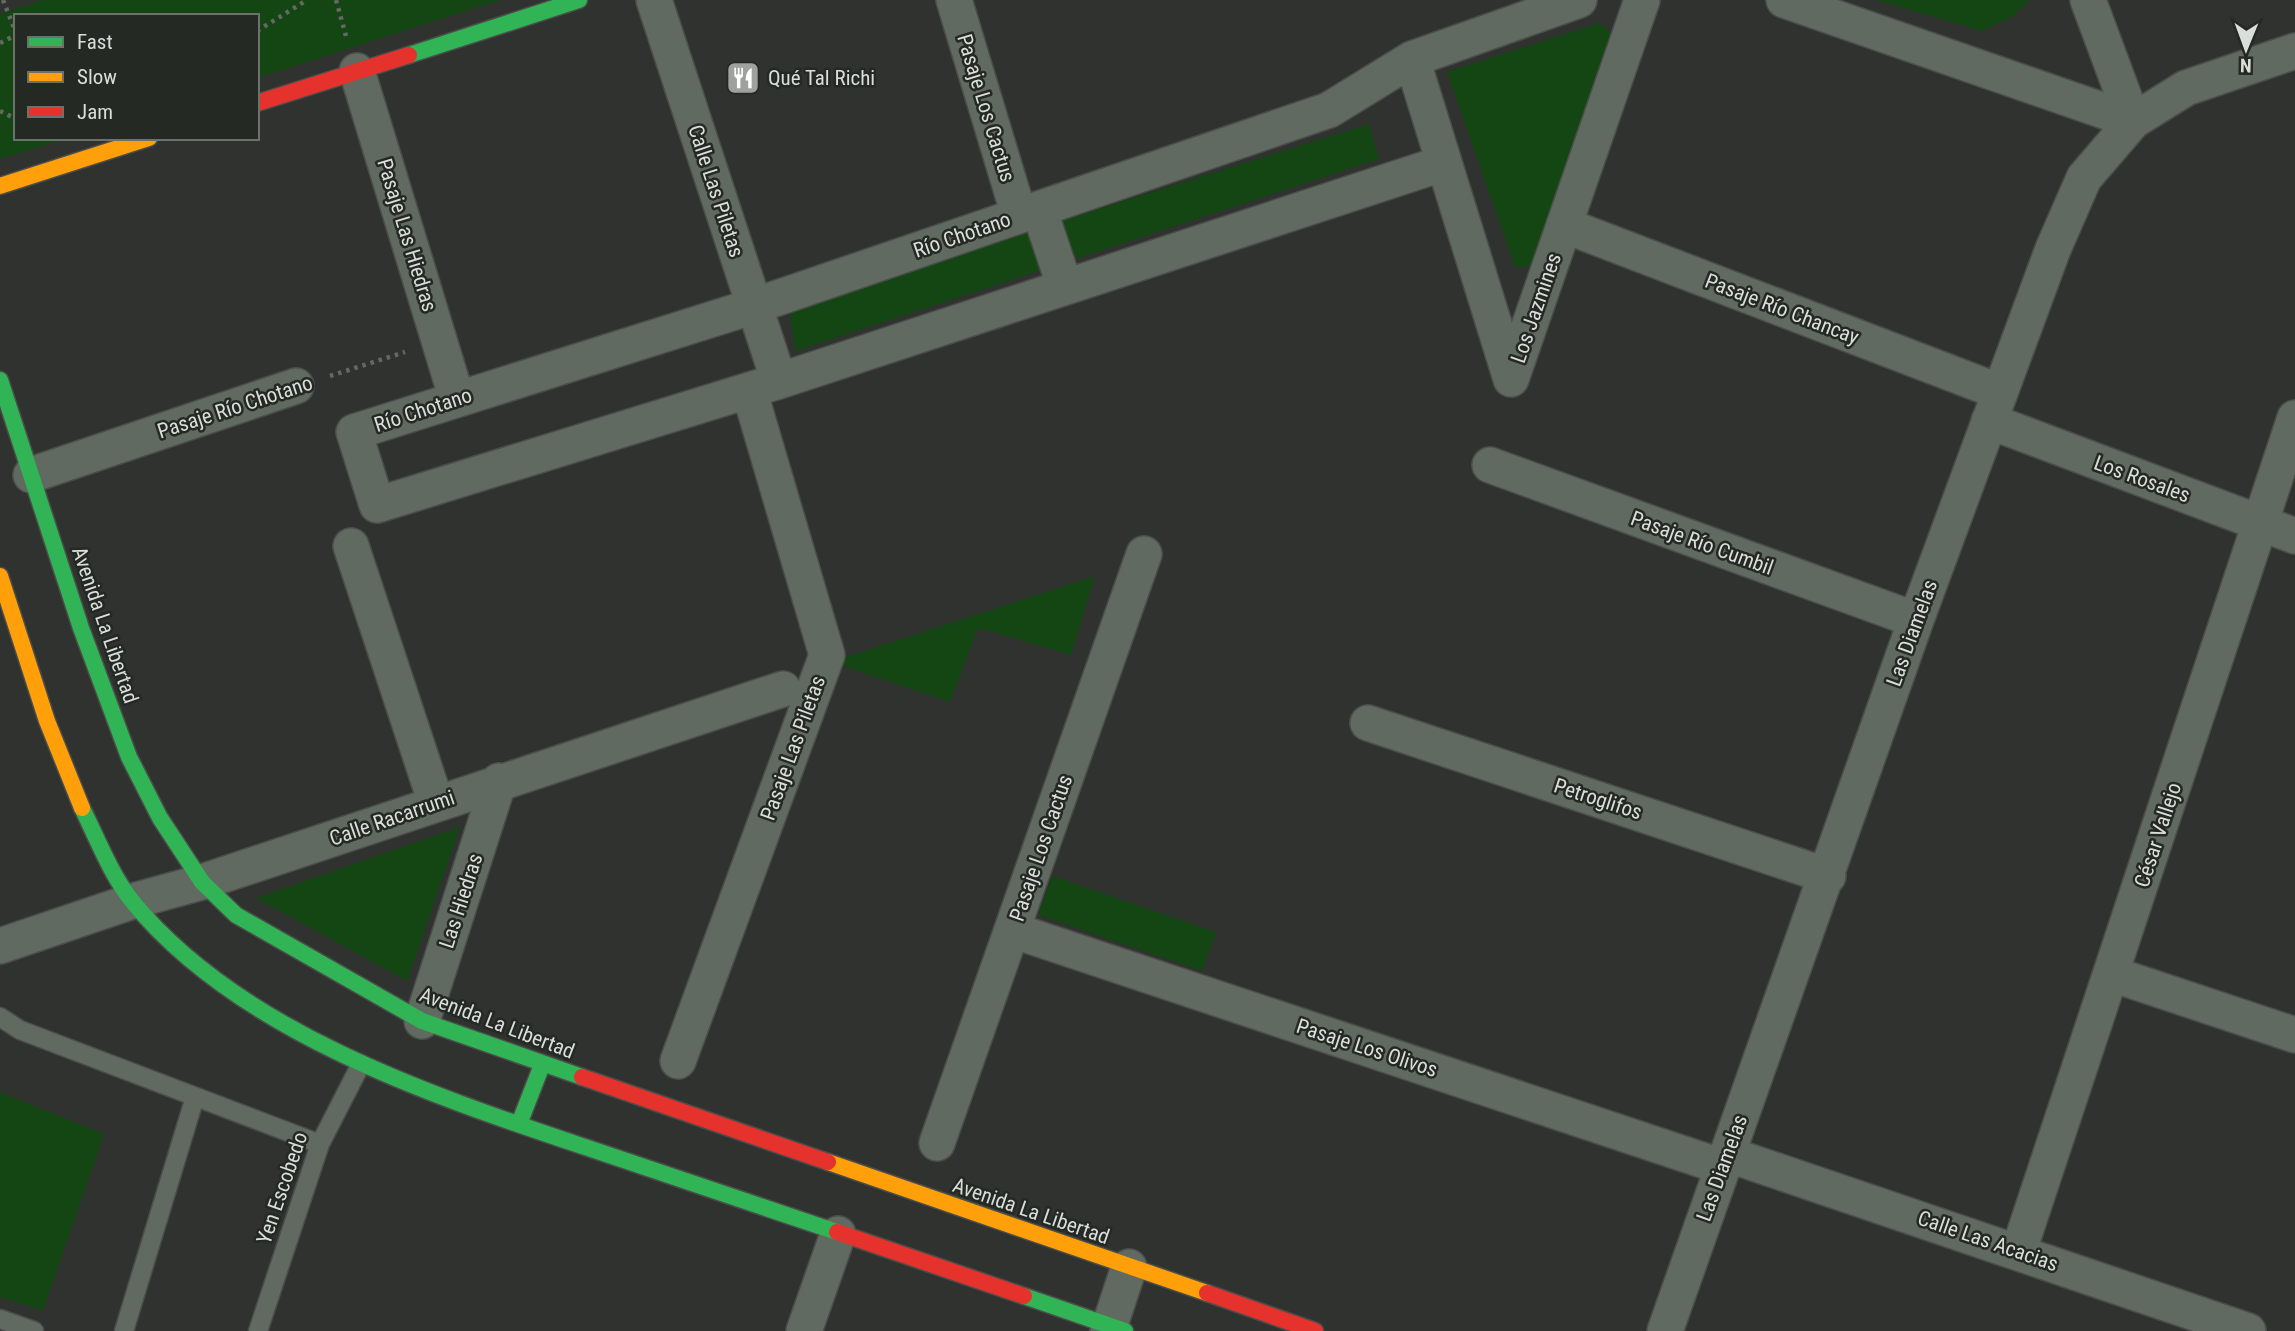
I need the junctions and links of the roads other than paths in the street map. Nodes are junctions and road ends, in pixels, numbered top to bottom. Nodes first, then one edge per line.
1 (579, 0) edge
2 (654, 0) edge
3 (954, 0) edge
4 (1642, 0) edge
5 (1784, 0) edge
6 (2088, 0) edge
7 (1576, 1) edge
8 (2295, 51) edge
9 (1412, 59) junction
10 (357, 71) junction
11 (259, 102) edge
12 (2133, 121) junction
13 (143, 140) edge
14 (1444, 163) junction
15 (0, 186) edge
16 (1029, 212) junction
17 (1564, 225) junction
18 (1065, 287) junction
19 (754, 306) junction
20 (0, 380) edge
21 (296, 386) road end
22 (764, 386) junction
23 (457, 399) junction
24 (1994, 407) junction
25 (2295, 418) edge
26 (1489, 465) dead end
27 (31, 475) junction
28 (2261, 523) junction
29 (2295, 536) edge
30 (351, 546) dead end
31 (1144, 554) dead end
32 (0, 576) edge
33 (1916, 620) junction
34 (783, 689) dead end
35 (1368, 723) dead end
36 (499, 781) junction
37 (436, 803) junction
38 (1828, 876) junction
39 (202, 882) junction
40 (133, 901) junction
41 (1012, 930) junction
42 (0, 946) edge
43 (2112, 974) junction
44 (0, 1017) edge
45 (422, 1020) junction
46 (2295, 1035) edge
47 (678, 1061) dead end
48 (361, 1064) junction
49 (542, 1065) junction
50 (195, 1097) junction
51 (519, 1124) junction
52 (937, 1143) dead end
53 (320, 1144) junction
54 (1725, 1160) junction
55 (838, 1234) junction
56 (2019, 1250) junction
57 (1129, 1267) junction
58 (0, 1319) edge
59 (1114, 1329) edge
60 (34, 1331) edge
61 (124, 1331) edge
62 (258, 1331) edge
63 (804, 1331) edge
64 (1315, 1331) edge
65 (1665, 1331) edge
66 (2248, 1331) edge

1 - 10 main road
2 - 19 street, Calle Las Piletas
3 - 16 street, Pasaje Los Cactus
4 - 17 street, Los Jazmines
5 - 12 street
6 - 12 street
7 - 9 street, Río Chotano
8 - 12 street, Las Diamelas
9 - 14 street, Los Jazmines
9 - 16 street, Río Chotano
10 - 11 main road
10 - 23 street, Pasaje Las Hiedras
12 - 24 street, Las Diamelas
13 - 15 main road
14 - 17 street, Los Jazmines
14 - 18 street, Río Chotano
16 - 18 street, Pasaje Los Cactus
16 - 19 street, Río Chotano
17 - 24 street, Pasaje Río Chancay
18 - 22 street, Río Chotano
19 - 22 street, Calle Las Piletas
19 - 23 street, Río Chotano
20 - 27 main road, Avenida La Libertad
21 - 27 street, Pasaje Río Chotano
22 - 23 street, Río Chotano
22 - 47 street, Pasaje Las Piletas
24 - 28 street, Los Rosales
24 - 33 street, Las Diamelas
25 - 28 street, César Vallejo
26 - 33 street, Pasaje Río Cumbil
27 - 39 main road, Avenida La Libertad
28 - 29 street, Los Rosales
28 - 43 street, César Vallejo
30 - 37 street
31 - 41 street, Pasaje Los Cactus
32 - 40 main road
33 - 38 street, Las Diamelas
34 - 36 street, Calle Racarrumi
35 - 38 street, Petroglifos
36 - 37 street, Calle Racarrumi
36 - 45 street, Las Hiedras
37 - 39 street, Calle Racarrumi
38 - 54 street, Las Diamelas
39 - 40 street, Calle Racarrumi
39 - 45 main road, Avenida La Libertad
40 - 42 street, Calle Racarrumi
40 - 48 main road
41 - 52 street, Pasaje Los Cactus
41 - 54 street, Pasaje Los Olivos
43 - 46 street
43 - 56 street, César Vallejo
44 - 50 lane
45 - 49 main road, Avenida La Libertad
48 - 51 main road
48 - 53 lane, Yen Escobedo
49 - 51 main road
49 - 57 main road, Avenida La Libertad
50 - 53 lane
50 - 61 lane
51 - 55 main road
53 - 62 lane, Yen Escobedo
54 - 56 street, Calle Las Acacias
54 - 65 street, Las Diamelas
55 - 59 main road
55 - 63 street
56 - 66 street, Calle Las Acacias
57 - 59 street
57 - 64 main road, Avenida La Libertad
58 - 60 lane

